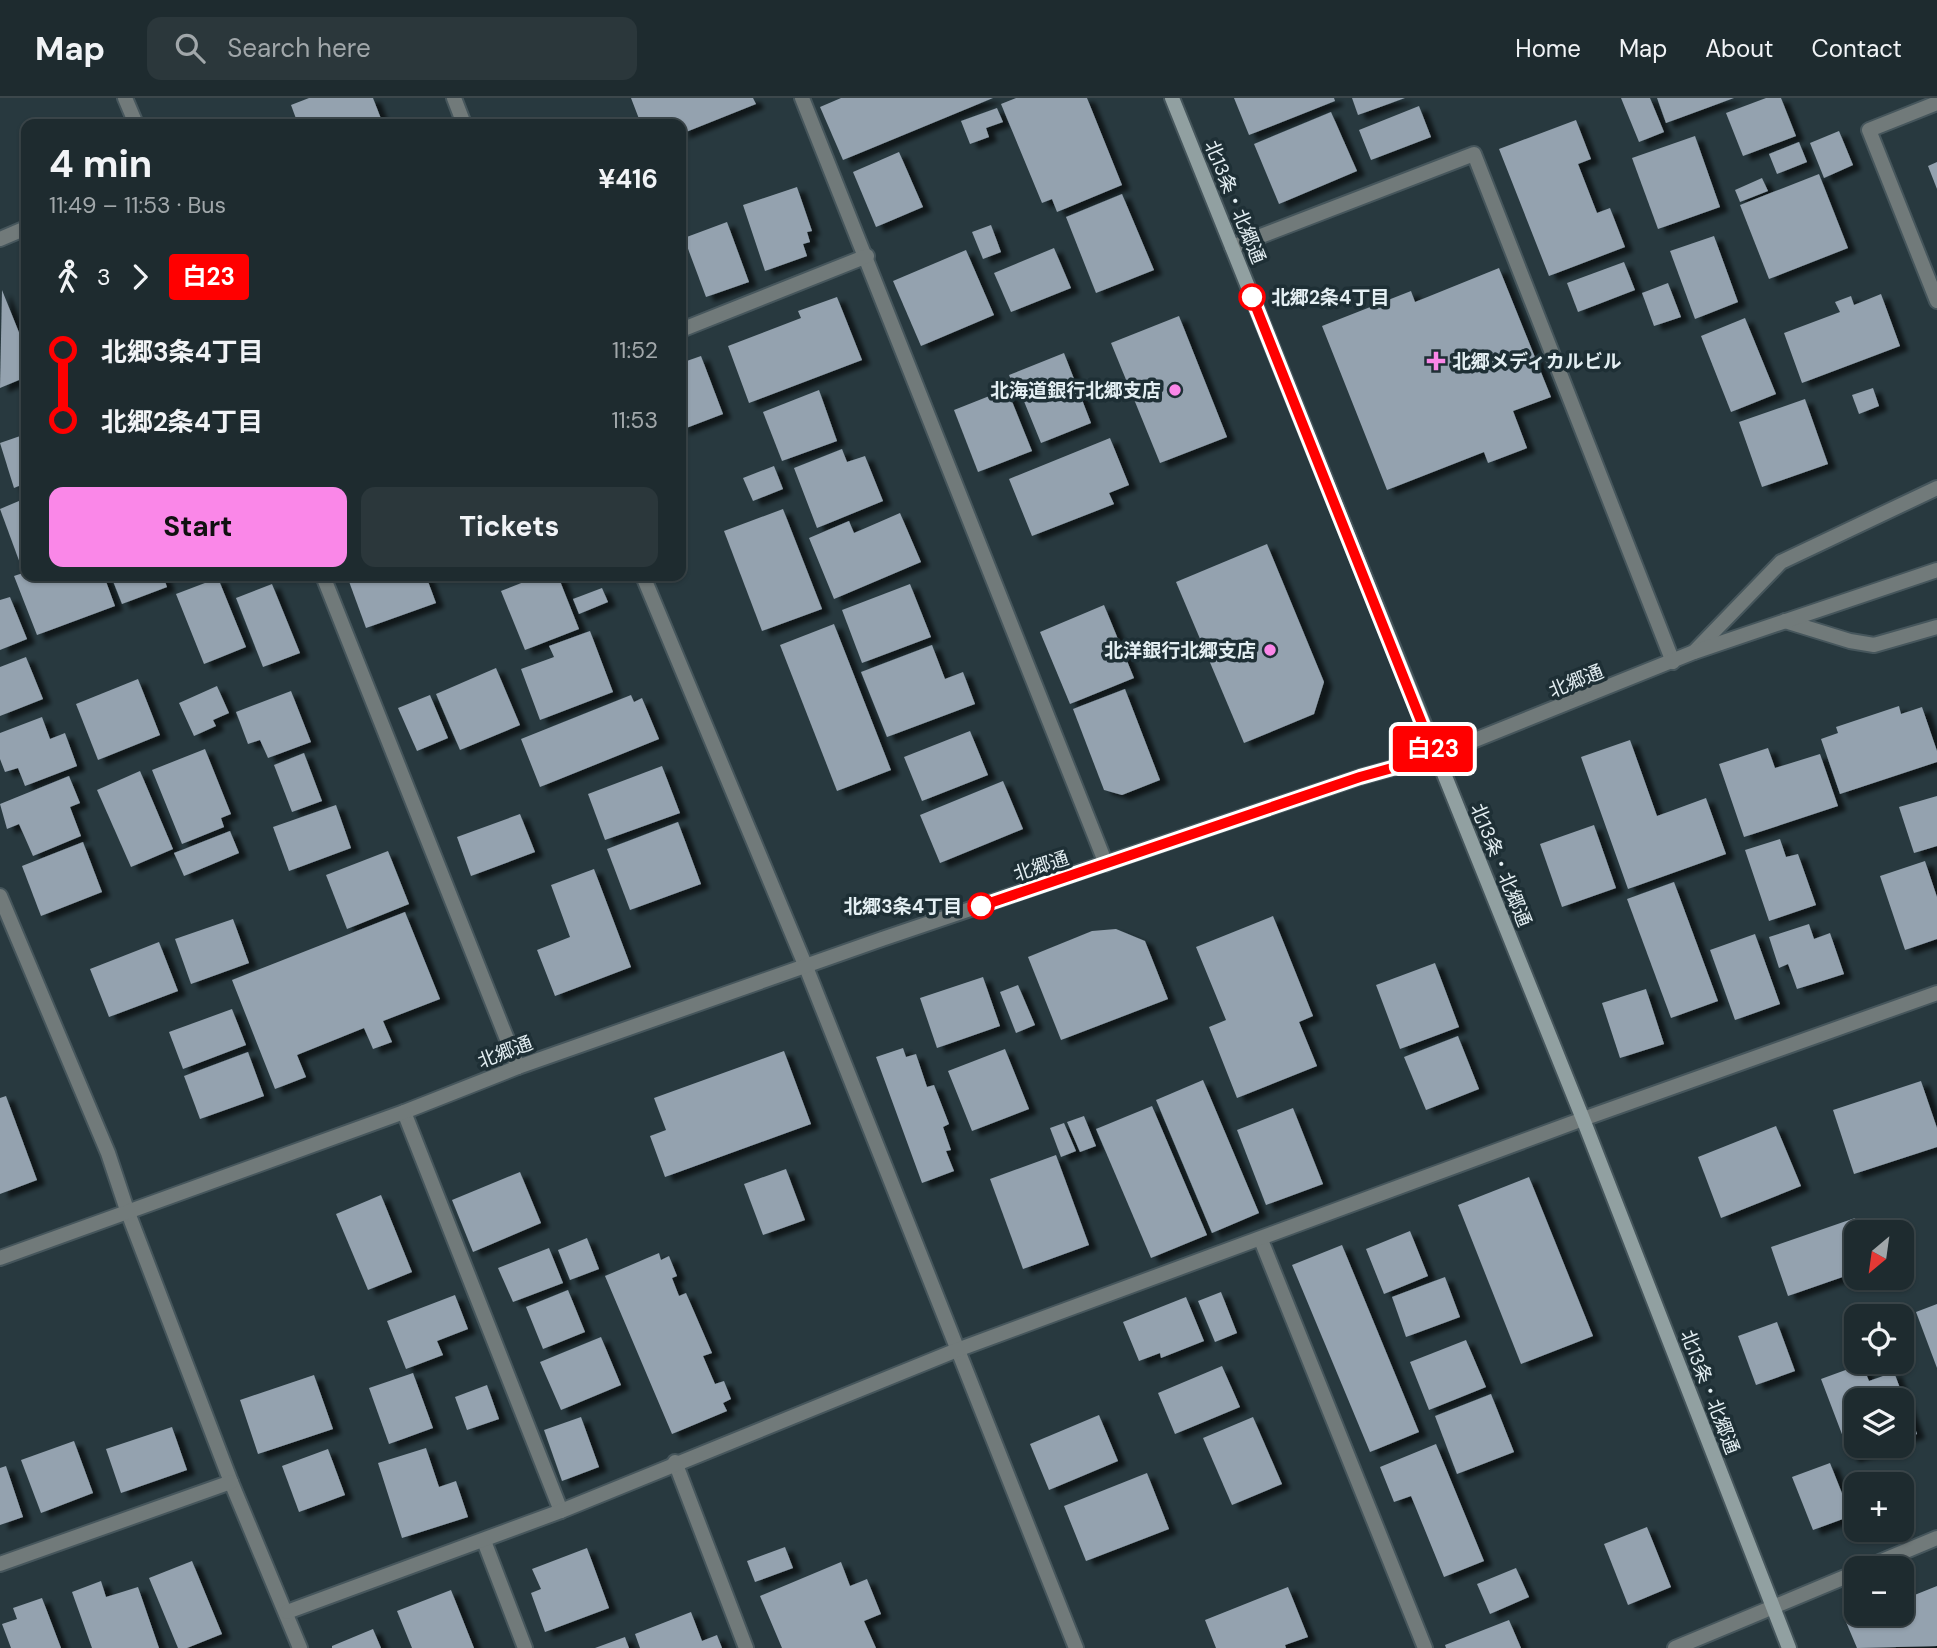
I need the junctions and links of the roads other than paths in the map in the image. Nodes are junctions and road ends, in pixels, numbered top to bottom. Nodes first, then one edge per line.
1 (125, 98) edge
2 (454, 98) edge
3 (802, 98) edge
4 (1172, 98) edge
5 (1937, 103) edge
6 (134, 119) edge
7 (462, 119) edge
8 (21, 230) edge
9 (0, 239) edge
10 (1232, 247) junction
11 (867, 256) junction
12 (1937, 301) edge
13 (686, 328) edge
14 (1937, 488) edge
15 (1937, 570) edge
16 (325, 581) edge
17 (645, 581) edge
18 (1785, 621) junction
19 (1937, 627) edge
20 (1694, 652) junction
21 (1673, 662) junction
22 (1435, 756) junction
23 (1106, 864) junction
24 (0, 896) edge
25 (6, 930) edge
26 (806, 967) junction
27 (1937, 993) edge
28 (518, 1067) junction
29 (404, 1112) junction
30 (1583, 1119) junction
31 (127, 1210) junction
32 (1261, 1240) junction
33 (0, 1258) edge
34 (957, 1350) junction
35 (675, 1462) junction
36 (232, 1482) junction
37 (561, 1511) junction
38 (1937, 1538) edge
39 (484, 1541) junction
40 (1894, 1556) edge
41 (0, 1564) edge
42 (1844, 1578) edge
43 (1772, 1608) junction
44 (287, 1612) junction
45 (300, 1648) edge
46 (525, 1648) edge
47 (746, 1648) edge
48 (1076, 1648) edge
49 (1425, 1648) edge
50 (1675, 1648) edge
51 (1789, 1648) edge

1 - 6 street
2 - 7 street
3 - 11 street
4 - 10 main road, 北13条・北郷通
5 - 12 street
8 - 9 street
10 - 21 street
10 - 22 main road, 北13条・北郷通
11 - 13 street
11 - 23 street
14 - 20 street
15 - 18 street, 北郷通
16 - 28 street
17 - 26 street
18 - 19 street
18 - 20 street, 北郷通
20 - 21 street, 北郷通
21 - 22 street, 北郷通
22 - 23 street, 北郷通
22 - 30 main road, 北13条・北郷通
23 - 26 street, 北郷通
24 - 25 street
25 - 31 street
26 - 28 street, 北郷通
26 - 34 street
27 - 30 street
28 - 29 street, 北郷通
29 - 31 street, 北郷通
29 - 37 street
30 - 32 street
30 - 43 main road, 北13条・北郷通
31 - 33 street, 北郷通
31 - 36 street
32 - 34 street
32 - 49 street
34 - 35 street
34 - 48 street
35 - 37 street
35 - 47 street
36 - 41 street
36 - 44 street
37 - 39 street
38 - 40 street
39 - 44 street
39 - 46 street
42 - 43 street
43 - 50 street
43 - 51 main road, 北13条・北郷通
44 - 45 street

